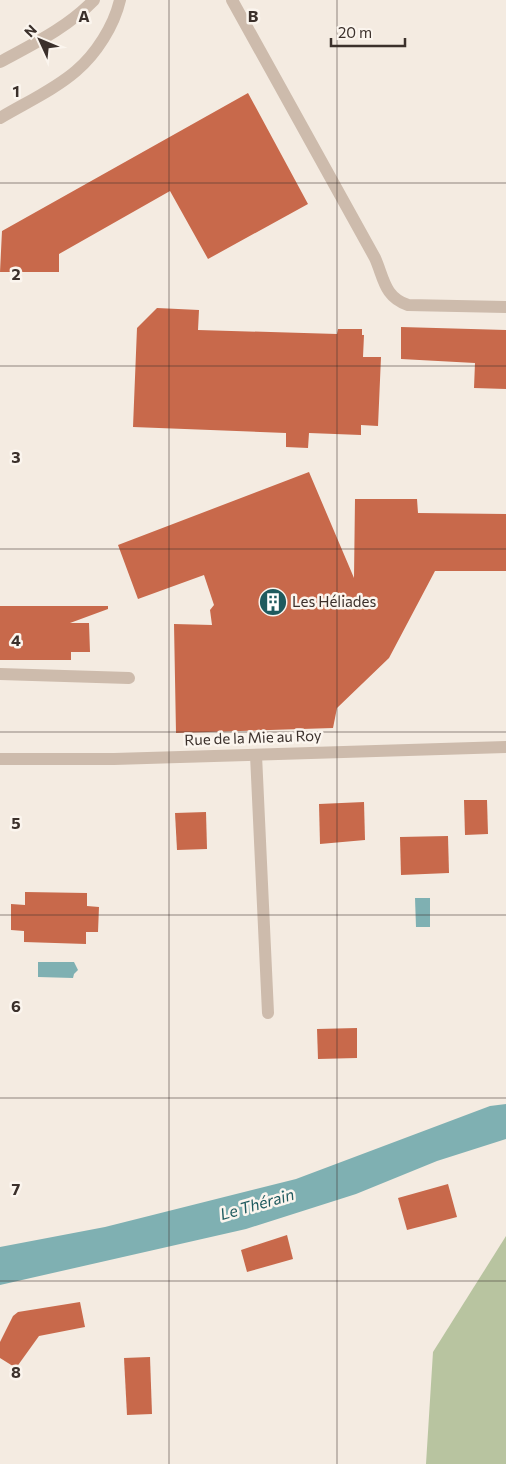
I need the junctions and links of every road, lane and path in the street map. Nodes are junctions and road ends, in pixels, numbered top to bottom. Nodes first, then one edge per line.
1 (94, 0) edge
2 (120, 0) edge
3 (232, 0) edge
4 (0, 62) edge
5 (0, 118) edge
6 (506, 307) edge
7 (0, 674) edge
8 (129, 678) dead end
9 (506, 747) edge
10 (256, 755) junction
11 (0, 759) edge
12 (268, 1013) dead end

1 - 4 street
2 - 5 street
3 - 6 street
7 - 8 street
9 - 10 street, Rue de la Mie au Roy
10 - 11 street, Rue de la Mie au Roy
10 - 12 street

